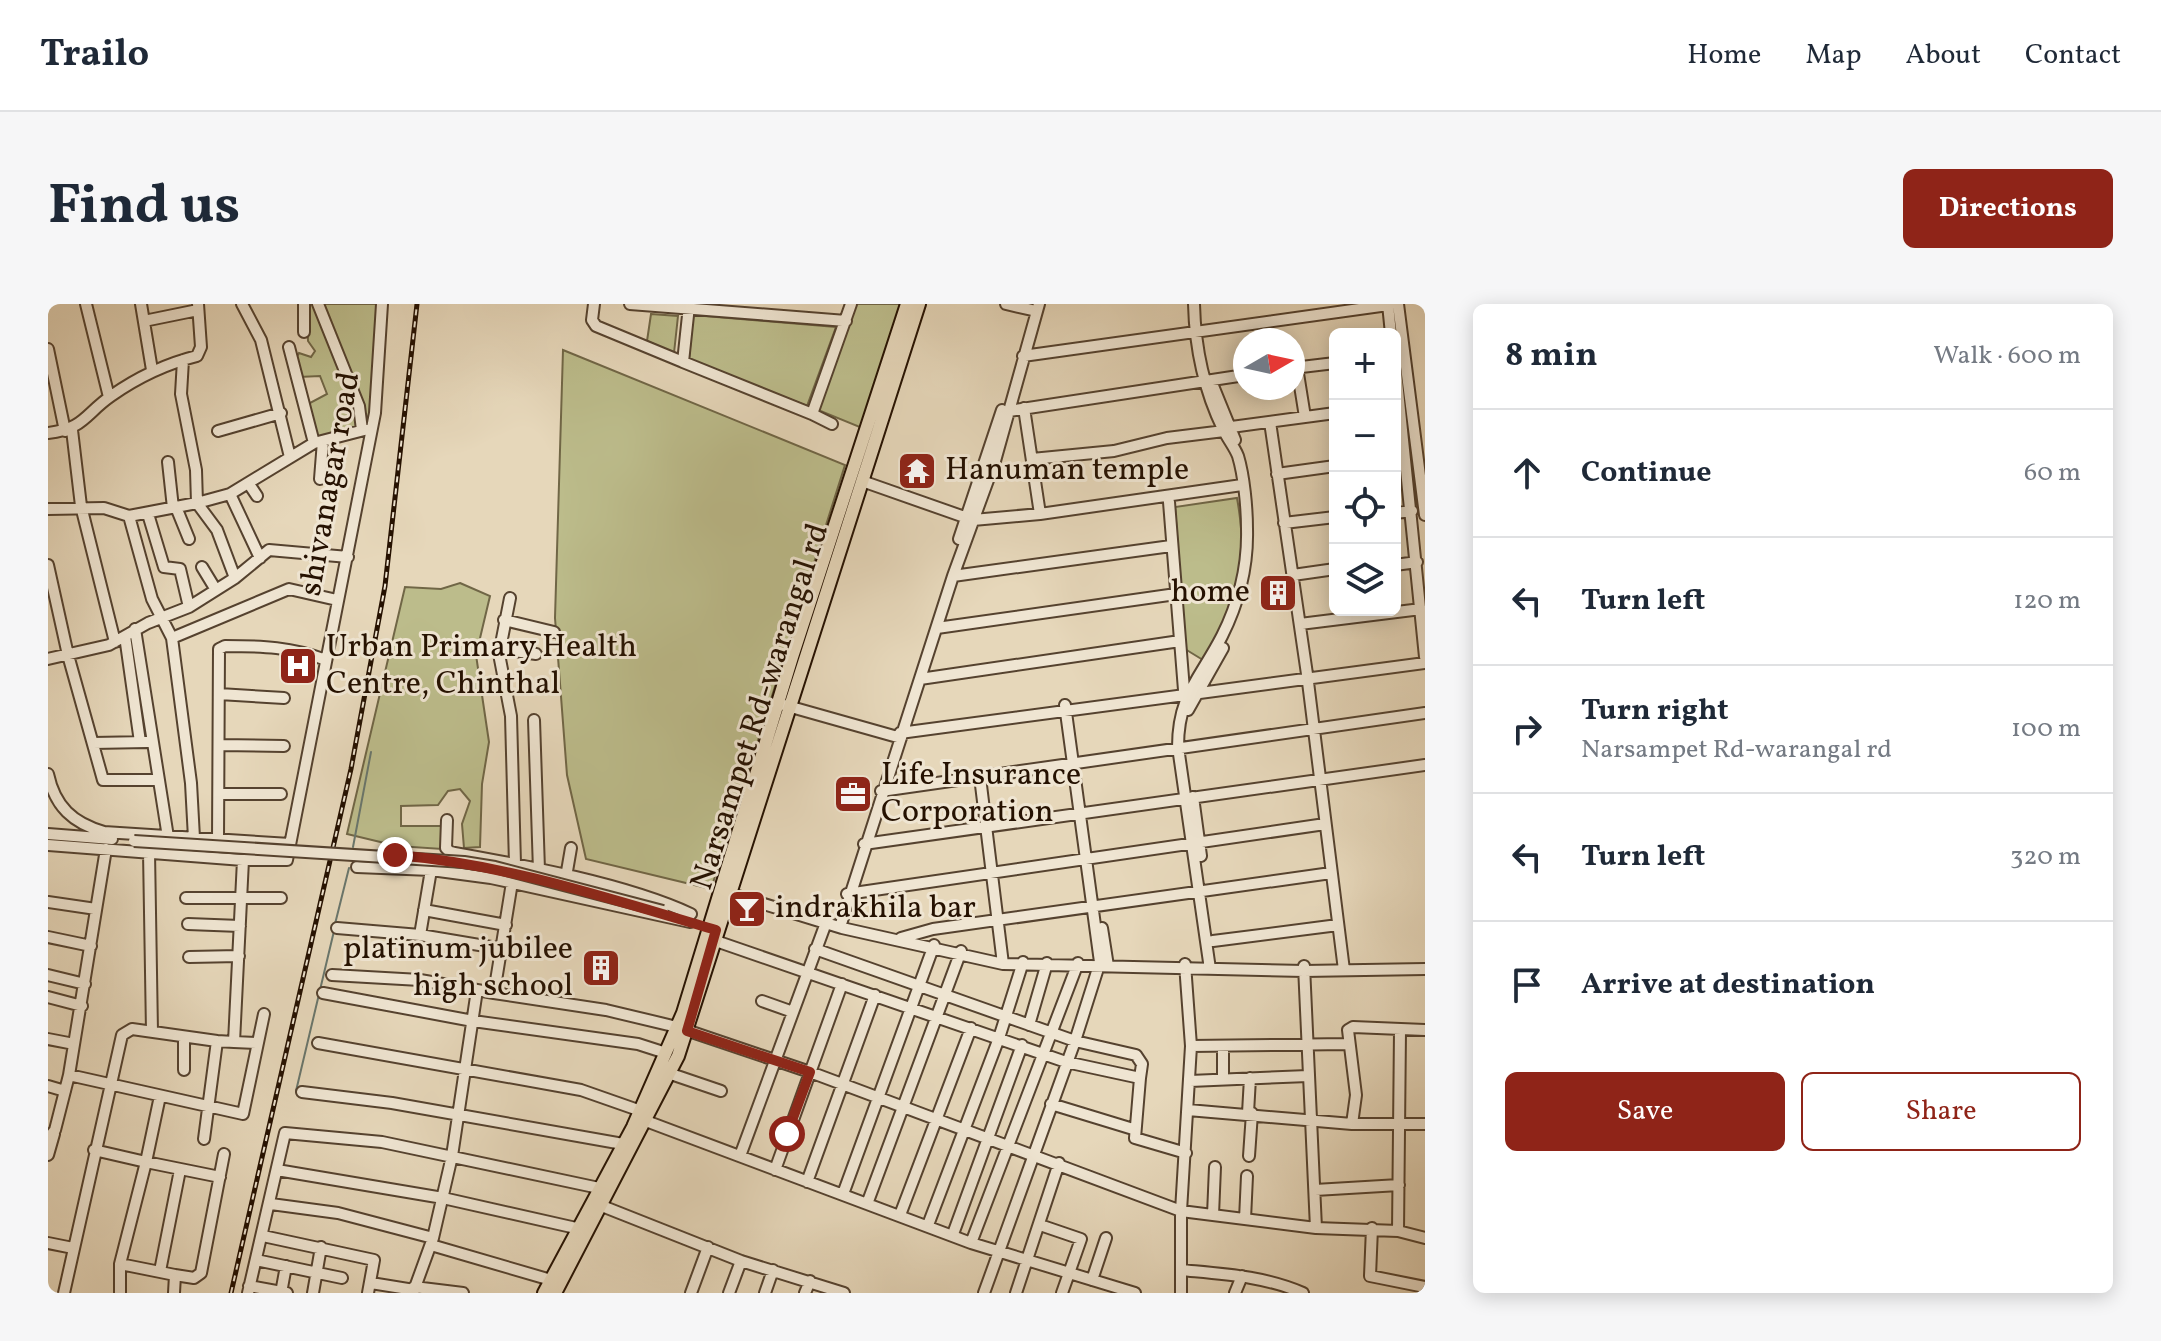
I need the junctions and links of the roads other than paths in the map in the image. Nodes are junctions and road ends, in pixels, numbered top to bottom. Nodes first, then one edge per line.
1 (86, 304) edge
2 (141, 304) edge
3 (242, 304) edge
4 (304, 304) edge
5 (318, 304) edge
6 (382, 304) edge
7 (594, 304) edge
8 (630, 304) edge
9 (851, 304) edge
10 (907, 304) edge
11 (919, 304) edge
12 (1006, 304) edge
13 (1194, 304) edge
14 (1201, 304) edge
15 (1390, 305) edge
16 (1035, 306) edge
17 (198, 307) edge
18 (688, 307) edge
19 (144, 321) junction
20 (846, 321) junction
21 (1391, 328) edge
22 (304, 332) dead end
23 (1198, 333) junction
24 (289, 347) dead end
25 (48, 349) edge
26 (1023, 356) junction
27 (183, 360) junction
28 (683, 362) junction
29 (1329, 366) edge
30 (1305, 369) edge
31 (152, 370) junction
32 (1233, 380) edge
33 (1208, 384) junction
34 (109, 397) junction
35 (1301, 400) edge
36 (1024, 408) junction
37 (1404, 408) edge
38 (1009, 411) junction
39 (281, 413) junction
40 (812, 414) junction
41 (1425, 415) edge
42 (1329, 416) edge
43 (1305, 417) junction
44 (1329, 417) edge
45 (832, 424) dead end
46 (1271, 425) junction
47 (367, 429) junction
48 (69, 430) junction
49 (1227, 430) junction
50 (218, 431) dead end
51 (48, 433) edge
52 (319, 442) junction
53 (290, 457) junction
54 (1401, 458) edge
55 (1032, 459) junction
56 (168, 462) dead end
57 (1329, 469) edge
58 (1278, 476) junction
59 (320, 479) dead end
60 (862, 481) junction
61 (249, 484) junction
62 (1242, 488) junction
63 (230, 494) junction
64 (257, 496) dead end
65 (1169, 502) junction
66 (197, 503) junction
67 (81, 506) junction
68 (174, 507) junction
69 (48, 509) edge
70 (1412, 510) junction
71 (1401, 511) edge
72 (148, 514) junction
73 (1040, 514) junction
74 (1425, 515) edge
75 (129, 516) junction
76 (971, 520) junction
77 (1329, 520) edge
78 (1284, 526) junction
79 (189, 539) dead end
80 (1171, 546) junction
81 (348, 557) junction
82 (260, 558) junction
83 (1416, 560) junction
84 (1401, 562) edge
85 (48, 565) edge
86 (202, 567) dead end
87 (1329, 572) edge
88 (953, 576) junction
89 (235, 578) junction
90 (1294, 578) junction
91 (216, 590) junction
92 (1176, 594) junction
93 (510, 598) dead end
94 (337, 600) junction
95 (189, 607) junction
96 (1422, 611) junction
97 (163, 618) junction
98 (504, 620) junction
99 (1300, 627) junction
100 (937, 628) junction
101 (130, 632) junction
102 (554, 632) dead end
103 (172, 638) junction
104 (1180, 641) junction
105 (115, 642) junction
106 (499, 649) junction
107 (536, 654) dead end
108 (68, 655) junction
109 (48, 659) edge
110 (326, 660) junction
111 (1425, 660) edge
112 (1304, 676) junction
113 (920, 679) junction
114 (1190, 692) junction
115 (219, 694) junction
116 (284, 698) dead end
117 (783, 705) junction
118 (1068, 708) junction
119 (1425, 710) edge
120 (534, 720) dead end
121 (1310, 727) junction
122 (900, 732) junction
123 (140, 742) junction
124 (154, 742) junction
125 (93, 743) junction
126 (1181, 744) junction
127 (219, 745) junction
128 (284, 746) dead end
129 (1076, 760) junction
130 (1425, 763) edge
131 (48, 774) edge
132 (980, 777) junction
133 (1317, 777) junction
134 (159, 780) junction
135 (882, 791) junction
136 (219, 794) junction
137 (281, 794) dead end
138 (1189, 794) junction
139 (48, 797) edge
140 (1084, 810) junction
141 (447, 820) dead end
142 (987, 825) junction
143 (1323, 826) junction
144 (48, 834) edge
145 (168, 837) junction
146 (194, 838) junction
147 (218, 840) junction
148 (865, 843) junction
149 (104, 844) junction
150 (290, 844) junction
151 (48, 845) edge
152 (1196, 845) junction
153 (571, 848) dead end
154 (149, 852) junction
155 (1090, 859) junction
156 (243, 860) junction
157 (515, 864) junction
158 (357, 867) dead end
159 (431, 870) junction
160 (539, 870) junction
161 (993, 873) junction
162 (1330, 874) junction
163 (566, 877) junction
164 (514, 883) junction
165 (729, 892) junction
166 (848, 893) junction
167 (1203, 895) junction
168 (186, 898) dead end
169 (281, 898) dead end
170 (242, 899) junction
171 (48, 902) edge
172 (96, 909) junction
173 (1097, 909) junction
174 (424, 910) junction
175 (690, 918) junction
176 (999, 921) junction
177 (188, 924) dead end
178 (834, 924) junction
179 (506, 925) junction
180 (240, 926) junction
181 (713, 927) junction
182 (337, 928) dead end
183 (1337, 928) junction
184 (420, 935) junction
185 (48, 937) edge
186 (901, 938) junction
187 (1214, 944) junction
188 (91, 946) junction
189 (932, 946) junction
190 (503, 949) junction
191 (815, 949) junction
192 (960, 953) junction
193 (239, 956) junction
194 (189, 957) dead end
195 (1003, 962) junction
196 (1023, 964) junction
197 (1047, 964) junction
198 (1077, 964) junction
199 (1103, 964) junction
200 (1185, 966) junction
201 (1213, 966) junction
202 (1342, 968) junction
203 (1425, 968) edge
204 (1304, 969) junction
205 (808, 971) junction
206 (48, 975) edge
207 (332, 975) dead end
208 (85, 984) junction
209 (842, 984) junction
210 (919, 984) junction
211 (477, 990) junction
212 (323, 993) dead end
213 (494, 993) junction
214 (947, 994) junction
215 (875, 995) junction
216 (48, 997) edge
217 (762, 1001) dead end
218 (82, 1006) junction
219 (910, 1007) junction
220 (793, 1012) junction
221 (264, 1014) dead end
222 (937, 1016) junction
223 (1006, 1016) junction
224 (473, 1021) junction
225 (1029, 1025) junction
226 (971, 1028) junction
227 (682, 1029) junction
228 (1425, 1030) edge
229 (1400, 1031) junction
230 (152, 1032) junction
231 (1051, 1032) junction
232 (184, 1038) junction
233 (999, 1038) junction
234 (48, 1039) edge
235 (217, 1041) junction
236 (1075, 1041) junction
237 (234, 1042) junction
238 (258, 1043) junction
239 (318, 1043) dead end
240 (74, 1044) junction
241 (1347, 1044) junction
242 (1022, 1045) junction
243 (1191, 1046) junction
244 (1223, 1046) junction
245 (1307, 1046) junction
246 (666, 1053) junction
247 (1041, 1053) junction
248 (775, 1060) junction
249 (1066, 1062) junction
250 (468, 1068) junction
251 (184, 1070) dead end
252 (810, 1072) junction
253 (671, 1074) junction
254 (69, 1075) junction
255 (1308, 1076) junction
256 (1140, 1078) junction
257 (1223, 1078) junction
258 (1250, 1078) junction
259 (1190, 1081) junction
260 (111, 1084) junction
261 (843, 1085) junction
262 (48, 1086) edge
263 (65, 1091) junction
264 (721, 1091) dead end
265 (302, 1092) dead end
266 (160, 1096) junction
267 (877, 1098) junction
268 (1051, 1104) junction
269 (208, 1108) junction
270 (903, 1108) junction
271 (1188, 1110) junction
272 (1250, 1113) junction
273 (460, 1115) junction
274 (643, 1116) junction
275 (937, 1120) junction
276 (1311, 1120) junction
277 (1352, 1124) junction
278 (1401, 1124) junction
279 (1425, 1124) edge
280 (1133, 1129) junction
281 (964, 1130) junction
282 (50, 1133) edge
283 (988, 1138) junction
284 (204, 1139) dead end
285 (623, 1144) junction
286 (1009, 1145) junction
287 (94, 1150) junction
288 (1033, 1153) junction
289 (1186, 1153) junction
290 (224, 1154) dead end
291 (48, 1155) edge
292 (452, 1156) junction
293 (740, 1156) junction
294 (1249, 1156) dead end
295 (146, 1162) junction
296 (1059, 1163) junction
297 (1215, 1167) dead end
298 (180, 1170) junction
299 (277, 1170) junction
300 (775, 1170) junction
301 (1247, 1176) dead end
302 (220, 1177) junction
303 (807, 1182) junction
304 (1399, 1185) junction
305 (599, 1188) junction
306 (1315, 1190) junction
307 (843, 1194) junction
308 (443, 1198) junction
309 (271, 1204) junction
310 (867, 1204) junction
311 (602, 1206) junction
312 (1181, 1211) junction
313 (900, 1215) junction
314 (1213, 1215) junction
315 (1245, 1219) junction
316 (928, 1225) junction
317 (1040, 1225) junction
318 (576, 1228) junction
319 (1316, 1228) junction
320 (1372, 1228) junction
321 (1398, 1231) junction
322 (953, 1234) junction
323 (263, 1236) junction
324 (1106, 1238) dead end
325 (1425, 1238) edge
326 (432, 1242) junction
327 (48, 1243) edge
328 (971, 1243) junction
329 (321, 1247) junction
330 (708, 1247) junction
331 (73, 1248) junction
332 (999, 1252) junction
333 (1027, 1258) junction
334 (256, 1260) junction
335 (741, 1261) junction
336 (120, 1264) junction
337 (286, 1266) junction
338 (773, 1270) junction
339 (1181, 1270) junction
340 (160, 1271) junction
341 (317, 1272) junction
342 (1070, 1273) junction
343 (175, 1275) junction
344 (1242, 1276) junction
345 (342, 1278) dead end
346 (1092, 1280) junction
347 (810, 1281) junction
348 (553, 1286) edge
349 (1425, 1287) edge
350 (370, 1288) edge
351 (248, 1290) edge
352 (414, 1290) edge
353 (1109, 1290) edge
354 (838, 1292) edge
355 (64, 1293) edge
356 (120, 1293) edge
357 (174, 1293) edge
358 (283, 1293) edge
359 (313, 1293) edge
360 (463, 1293) edge
361 (544, 1293) edge
362 (691, 1293) edge
363 (729, 1293) edge
364 (765, 1293) edge
365 (805, 1293) edge
366 (984, 1293) edge
367 (1016, 1293) edge
368 (1062, 1293) edge
369 (1135, 1293) edge
370 (1181, 1293) edge
371 (1235, 1293) edge
372 (1303, 1293) edge

1 - 34 street
2 - 19 street
3 - 39 street
4 - 22 street
5 - 47 street
6 - 47 street, shivanagar road
7 - 28 street
8 - 18 street
9 - 20 street
10 - 117 main road, Narsampet Rd-warangal rd
11 - 60 main road, Narsampet Rd-warangal rd
12 - 16 street
13 - 23 street
14 - 23 street
15 - 21 street
15 - 23 street
15 - 37 street
16 - 26 street
16 - 76 street
17 - 19 street
17 - 27 street
18 - 20 street
18 - 28 street
19 - 31 street
20 - 40 street
23 - 26 street
23 - 33 street
24 - 52 street
25 - 48 street
26 - 38 street
27 - 31 street
27 - 66 street
28 - 40 street
29 - 30 street
31 - 34 street
32 - 33 street
33 - 36 street
33 - 49 street
34 - 48 street
35 - 43 street
36 - 38 street
36 - 55 street
37 - 41 street
37 - 54 street
37 - 74 street
38 - 76 street
39 - 50 street
39 - 53 street
40 - 45 street
42 - 43 street
43 - 46 street
44 - 46 street
46 - 49 street
46 - 58 street
47 - 52 street
47 - 81 street, shivanagar road
48 - 51 street
48 - 67 street
49 - 55 street
49 - 62 street
49 - 114 street
52 - 53 street
52 - 59 street
53 - 61 street
54 - 70 street
55 - 73 street
56 - 68 street
57 - 58 street
58 - 78 street
60 - 76 street
60 - 117 main road, Narsampet Rd-warangal rd
61 - 63 street
61 - 64 street
62 - 65 street
62 - 73 street
62 - 114 street
63 - 66 street
63 - 82 street
65 - 76 street
65 - 80 street
66 - 68 street
66 - 89 street
67 - 69 street
67 - 75 street
67 - 105 street
68 - 72 street
68 - 79 street
70 - 71 street
70 - 83 street
72 - 75 street
72 - 95 street
73 - 76 street
75 - 97 street
76 - 88 street
76 - 122 street
77 - 78 street
78 - 90 street
80 - 88 street
80 - 92 street
81 - 82 street
81 - 94 street, shivanagar road
82 - 89 street
83 - 84 street
83 - 96 street
85 - 108 street
86 - 91 street
87 - 90 street
88 - 100 street
89 - 91 street
90 - 99 street
91 - 95 street
92 - 100 street
92 - 104 street
93 - 98 street
94 - 103 street
94 - 110 street, shivanagar road
95 - 97 street
96 - 99 street
96 - 111 street
97 - 101 street
97 - 103 street
98 - 102 street
98 - 106 street
99 - 112 street
100 - 113 street
101 - 105 street
101 - 123 street
101 - 124 street
103 - 146 street
104 - 113 street
104 - 114 street
105 - 108 street
106 - 107 street
106 - 157 street
108 - 109 street
108 - 125 street
110 - 115 street
110 - 150 street, shivanagar road
111 - 112 street
112 - 114 street
112 - 121 street
113 - 122 street
114 - 118 street
114 - 126 street
115 - 116 street
115 - 127 street
117 - 122 street
117 - 165 main road, Narsampet Rd-warangal rd
117 - 181 main road, Narsampet Rd-warangal rd
118 - 122 street
118 - 129 street
119 - 121 street
120 - 160 street
121 - 126 street
121 - 133 street
122 - 135 street
123 - 124 street
123 - 125 street
124 - 134 street
125 - 134 street
126 - 129 street
126 - 138 street
127 - 128 street
127 - 136 street
129 - 132 street
129 - 140 street
130 - 133 street
131 - 145 street
132 - 135 street
132 - 142 street
133 - 138 street
133 - 143 street
134 - 145 street
135 - 148 street
136 - 137 street
136 - 147 street
138 - 140 street
138 - 152 street
139 - 149 street
140 - 142 street
140 - 155 street
141 - 157 street
142 - 148 street
142 - 161 street
143 - 152 street
143 - 162 street
144 - 149 street
145 - 146 street
146 - 147 street
147 - 150 street
148 - 166 street
149 - 151 street
149 - 154 street
149 - 172 street
149 - 175 street, bridge
150 - 156 street
152 - 155 street
152 - 167 street
153 - 163 street
154 - 156 street
154 - 230 street
155 - 161 street
155 - 173 street
156 - 170 street
157 - 160 street
157 - 164 street
158 - 159 street
159 - 164 street
159 - 174 street
160 - 163 street
161 - 166 street
161 - 176 street
162 - 167 street
162 - 183 street
163 - 175 street
164 - 175 street
164 - 179 street
165 - 178 street
165 - 181 main road, Narsampet Rd-warangal rd
166 - 178 street
167 - 173 street
167 - 187 street
167 - 201 street
168 - 170 street
169 - 170 street
170 - 180 street
171 - 172 street
172 - 188 street
173 - 176 street
173 - 199 street
174 - 179 street
174 - 184 street
175 - 181 street
176 - 186 street
176 - 195 street
177 - 180 street
178 - 186 street
178 - 189 street
178 - 191 street
179 - 190 street
180 - 193 street
181 - 205 street
181 - 227 main road, Narsampet Rd-warangal rd
182 - 184 street
183 - 187 street
183 - 202 street
184 - 190 street
185 - 188 street
186 - 189 street
187 - 201 street
188 - 208 street
189 - 192 street
189 - 210 street
190 - 213 street
191 - 205 street
191 - 210 street
192 - 195 street
192 - 214 street
193 - 194 street
193 - 237 street
195 - 196 street
196 - 197 street
196 - 223 street
197 - 198 street
197 - 225 street
198 - 199 street
198 - 231 street
199 - 200 street
199 - 236 street
200 - 201 street
200 - 243 street
201 - 204 street
202 - 203 street
202 - 204 street
204 - 245 street
205 - 209 street
205 - 220 street
206 - 208 street
207 - 211 street
208 - 218 street
209 - 215 street
209 - 252 street
210 - 214 street
210 - 219 street
211 - 213 street
211 - 224 street
212 - 224 street
213 - 227 street
214 - 222 street
214 - 223 street
215 - 219 street
215 - 261 street
216 - 218 street
217 - 220 street
218 - 240 street
219 - 222 street
219 - 267 street
220 - 248 street
221 - 238 street
222 - 226 street
222 - 270 street
223 - 225 street
223 - 233 street
224 - 246 street
224 - 250 street
225 - 231 street
226 - 233 street
226 - 275 street
227 - 246 main road, Narsampet Rd-warangal rd
227 - 248 street
227 - 253 main road, Narsampet Rd-warangal rd
228 - 229 street
229 - 241 street
229 - 278 street
230 - 232 street
230 - 260 street
231 - 236 street
231 - 247 street
232 - 235 street
232 - 251 street
233 - 242 street
233 - 281 street
234 - 240 street
235 - 237 street
235 - 269 street
236 - 249 street
236 - 256 street
237 - 238 street
238 - 269 street
239 - 250 street
240 - 254 street
241 - 245 street
241 - 277 street
242 - 247 street
242 - 283 street
243 - 244 street
243 - 259 street
244 - 245 street
244 - 257 street
245 - 255 street
246 - 274 main road, Narsampet Rd-warangal rd
247 - 249 street
247 - 286 street
248 - 252 street
248 - 293 street
249 - 256 street
249 - 268 street
250 - 273 street
250 - 274 street
252 - 261 street
252 - 300 street
253 - 264 street
253 - 274 main road, Narsampet Rd-warangal rd
254 - 260 street
254 - 263 street
255 - 258 street
255 - 276 street
256 - 280 street
257 - 258 street
257 - 259 street
258 - 272 street
259 - 271 street
260 - 266 street
260 - 287 street
261 - 267 street
261 - 303 street
262 - 263 street
263 - 282 street
265 - 273 street
266 - 269 street
266 - 295 street
267 - 270 street
267 - 307 street
268 - 280 street
268 - 288 street
269 - 284 street
270 - 275 street
270 - 310 street
271 - 272 street
271 - 289 street
272 - 276 street
272 - 294 street
273 - 285 street
273 - 292 street
274 - 285 main road, Narsampet Rd-warangal rd
274 - 293 street
274 - 311 main road, Narsampet Rd-warangal rd
275 - 281 street
275 - 313 street
276 - 277 street
276 - 306 street
277 - 278 street
278 - 279 street
278 - 304 street
280 - 289 street
281 - 283 street
281 - 316 street
282 - 291 street
283 - 286 street
283 - 322 street
285 - 305 main road, Narsampet Rd-warangal rd
286 - 288 street
286 - 328 street
287 - 295 street
287 - 331 street
288 - 296 street
288 - 332 street
289 - 312 street
290 - 302 street
292 - 299 street
292 - 305 street
292 - 308 street
293 - 300 street
295 - 298 street
295 - 336 street
296 - 312 street
296 - 317 street
297 - 314 street
298 - 302 street
298 - 340 street
299 - 308 street
299 - 309 street
300 - 303 street
301 - 315 street
302 - 343 street
303 - 307 street
304 - 306 street
304 - 321 street
305 - 318 main road, Narsampet Rd-warangal rd
306 - 319 street
307 - 310 street
308 - 318 street
308 - 326 street
309 - 323 street
309 - 326 street
310 - 313 street
311 - 330 street
311 - 348 main road, Narsampet Rd-warangal rd
312 - 314 street
312 - 339 street
313 - 316 street
314 - 315 street
315 - 319 street
316 - 322 street
317 - 333 street
317 - 342 street
318 - 348 main road, Narsampet Rd-warangal rd
319 - 320 street
320 - 321 street
320 - 349 street
321 - 325 street
322 - 328 street
323 - 329 street
323 - 334 street
324 - 346 street
326 - 348 street
326 - 352 street
327 - 331 street
328 - 332 street
329 - 341 street
329 - 350 street
330 - 335 street
330 - 362 street
331 - 355 street
332 - 333 street
332 - 366 street
333 - 342 street
333 - 367 street
334 - 337 street
334 - 351 street
335 - 338 street
335 - 363 street
336 - 340 street
336 - 356 street
337 - 341 street
337 - 358 street
338 - 347 street
338 - 364 street
339 - 344 street
339 - 370 street
340 - 343 street
341 - 345 street
341 - 359 street
342 - 346 street
342 - 368 street
343 - 357 street
344 - 371 street
344 - 372 street
346 - 353 street
347 - 354 street
347 - 365 street
348 - 361 main road, Narsampet Rd-warangal rd
350 - 352 street
351 - 358 street
352 - 360 street
353 - 369 street

